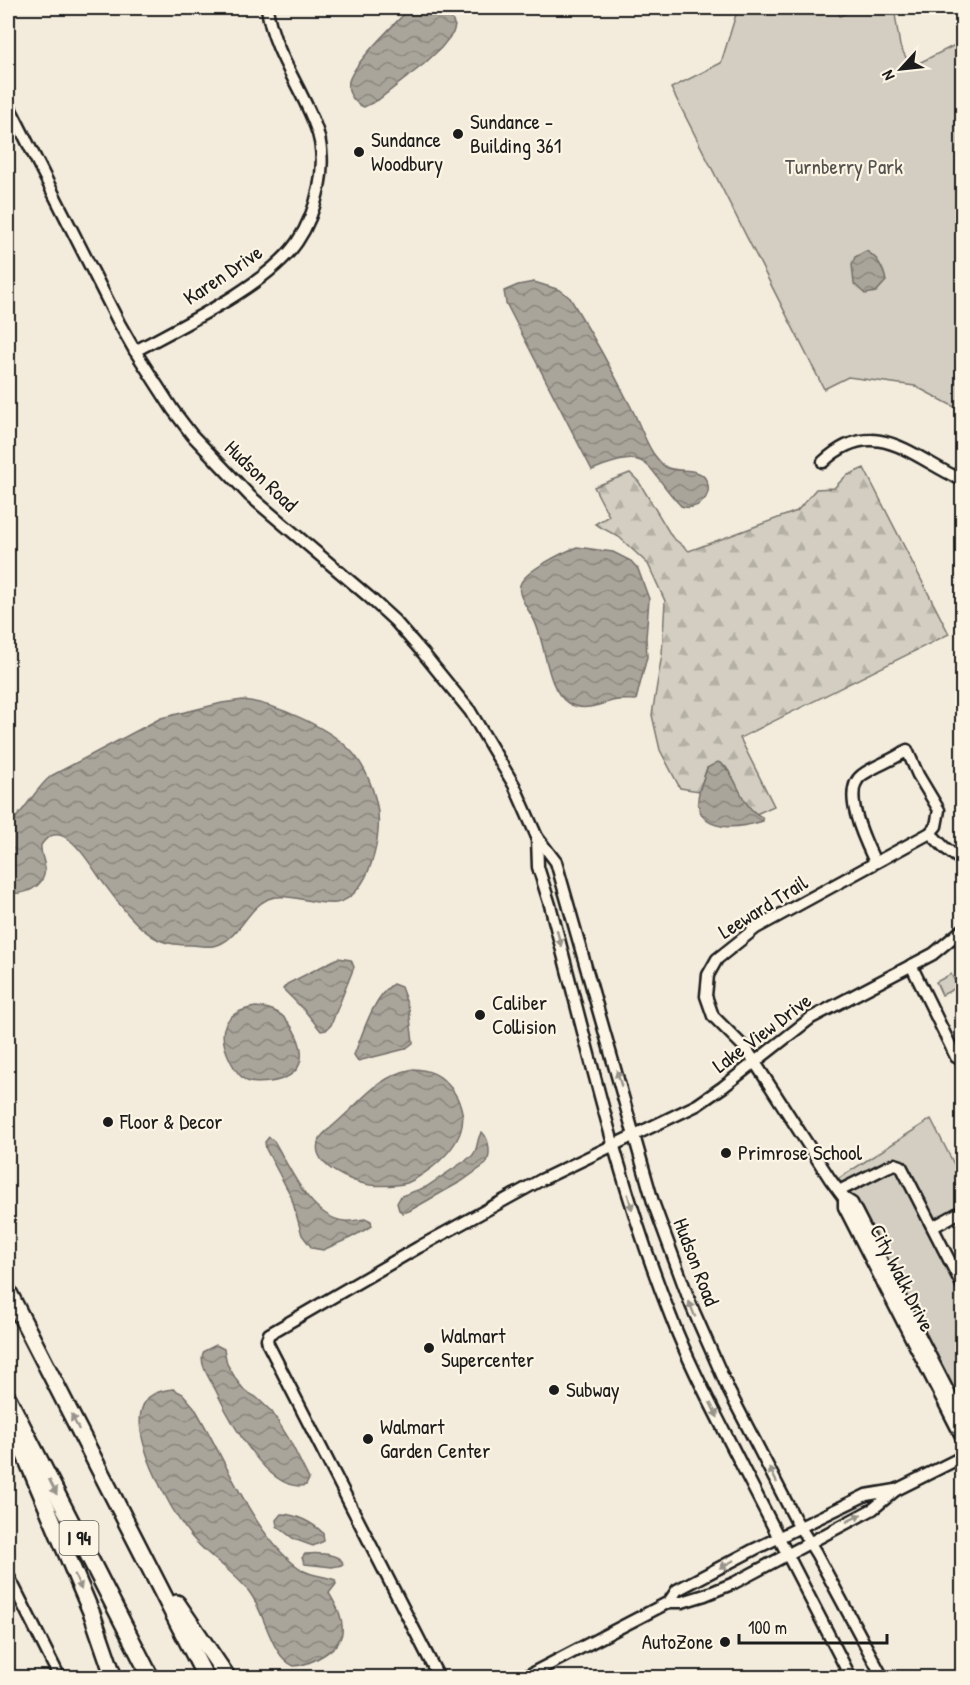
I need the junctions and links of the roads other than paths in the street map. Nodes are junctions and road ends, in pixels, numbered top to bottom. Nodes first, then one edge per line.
1 (267, 8) edge
2 (8, 104) edge
3 (135, 351) junction
4 (823, 462) dead end
5 (963, 480) edge
6 (930, 833) junction
7 (537, 837) junction
8 (963, 861) edge
9 (875, 862) junction
10 (963, 930) edge
11 (911, 965) junction
12 (963, 1054) edge
13 (754, 1063) junction
14 (634, 1135) junction
15 (614, 1145) junction
16 (842, 1195) junction
17 (963, 1211) edge
18 (933, 1227) junction
19 (963, 1286) edge
20 (8, 1291) edge
21 (8, 1398) edge
22 (8, 1411) edge
23 (958, 1412) edge
24 (963, 1438) edge
25 (963, 1457) edge
26 (896, 1490) junction
27 (800, 1527) junction
28 (779, 1537) junction
29 (809, 1542) junction
30 (141, 1549) junction
31 (788, 1555) junction
32 (8, 1575) edge
33 (669, 1602) junction
34 (60, 1677) edge
35 (114, 1677) edge
36 (151, 1677) edge
37 (206, 1677) edge
38 (228, 1677) edge
39 (439, 1677) edge
40 (523, 1677) edge
41 (851, 1677) edge
42 (883, 1677) edge

1 - 3 street, Karen Drive
2 - 3 street, Hudson Road
3 - 7 street, Hudson Road
4 - 5 street
6 - 8 street
6 - 9 street, Leeward Trail
6 - 9 street
14 -> 7 street, Hudson Road
7 -> 15 street, Hudson Road
9 - 13 street, Leeward Trail
10 - 11 street, Lake View Drive
11 - 12 street
11 - 13 street, Lake View Drive
13 - 14 street, Lake View Drive
13 - 16 street, City Walk Drive
14 - 15 street, Lake View Drive
27 -> 14 street, Hudson Road
15 -> 28 street, Hudson Road
15 - 39 street, Lake View Drive
16 - 18 street
16 - 23 street, City Walk Drive
17 - 18 street
18 - 19 street
30 -> 20 highway, I 94
21 -> 36 highway, I 94
22 -> 35 highway
23 - 24 street, City Walk Drive
25 - 26 street
26 - 27 street
29 -> 26 street
27 - 28 street
27 - 29 street, Hudson Road
28 - 31 street, Hudson Road
28 -> 33 street
29 - 31 street
29 - 42 street, Hudson Road
30 - 37 highway, I 94
30 - 38 highway
31 - 33 street
31 - 41 street, Hudson Road
32 - 34 street
33 - 40 street

